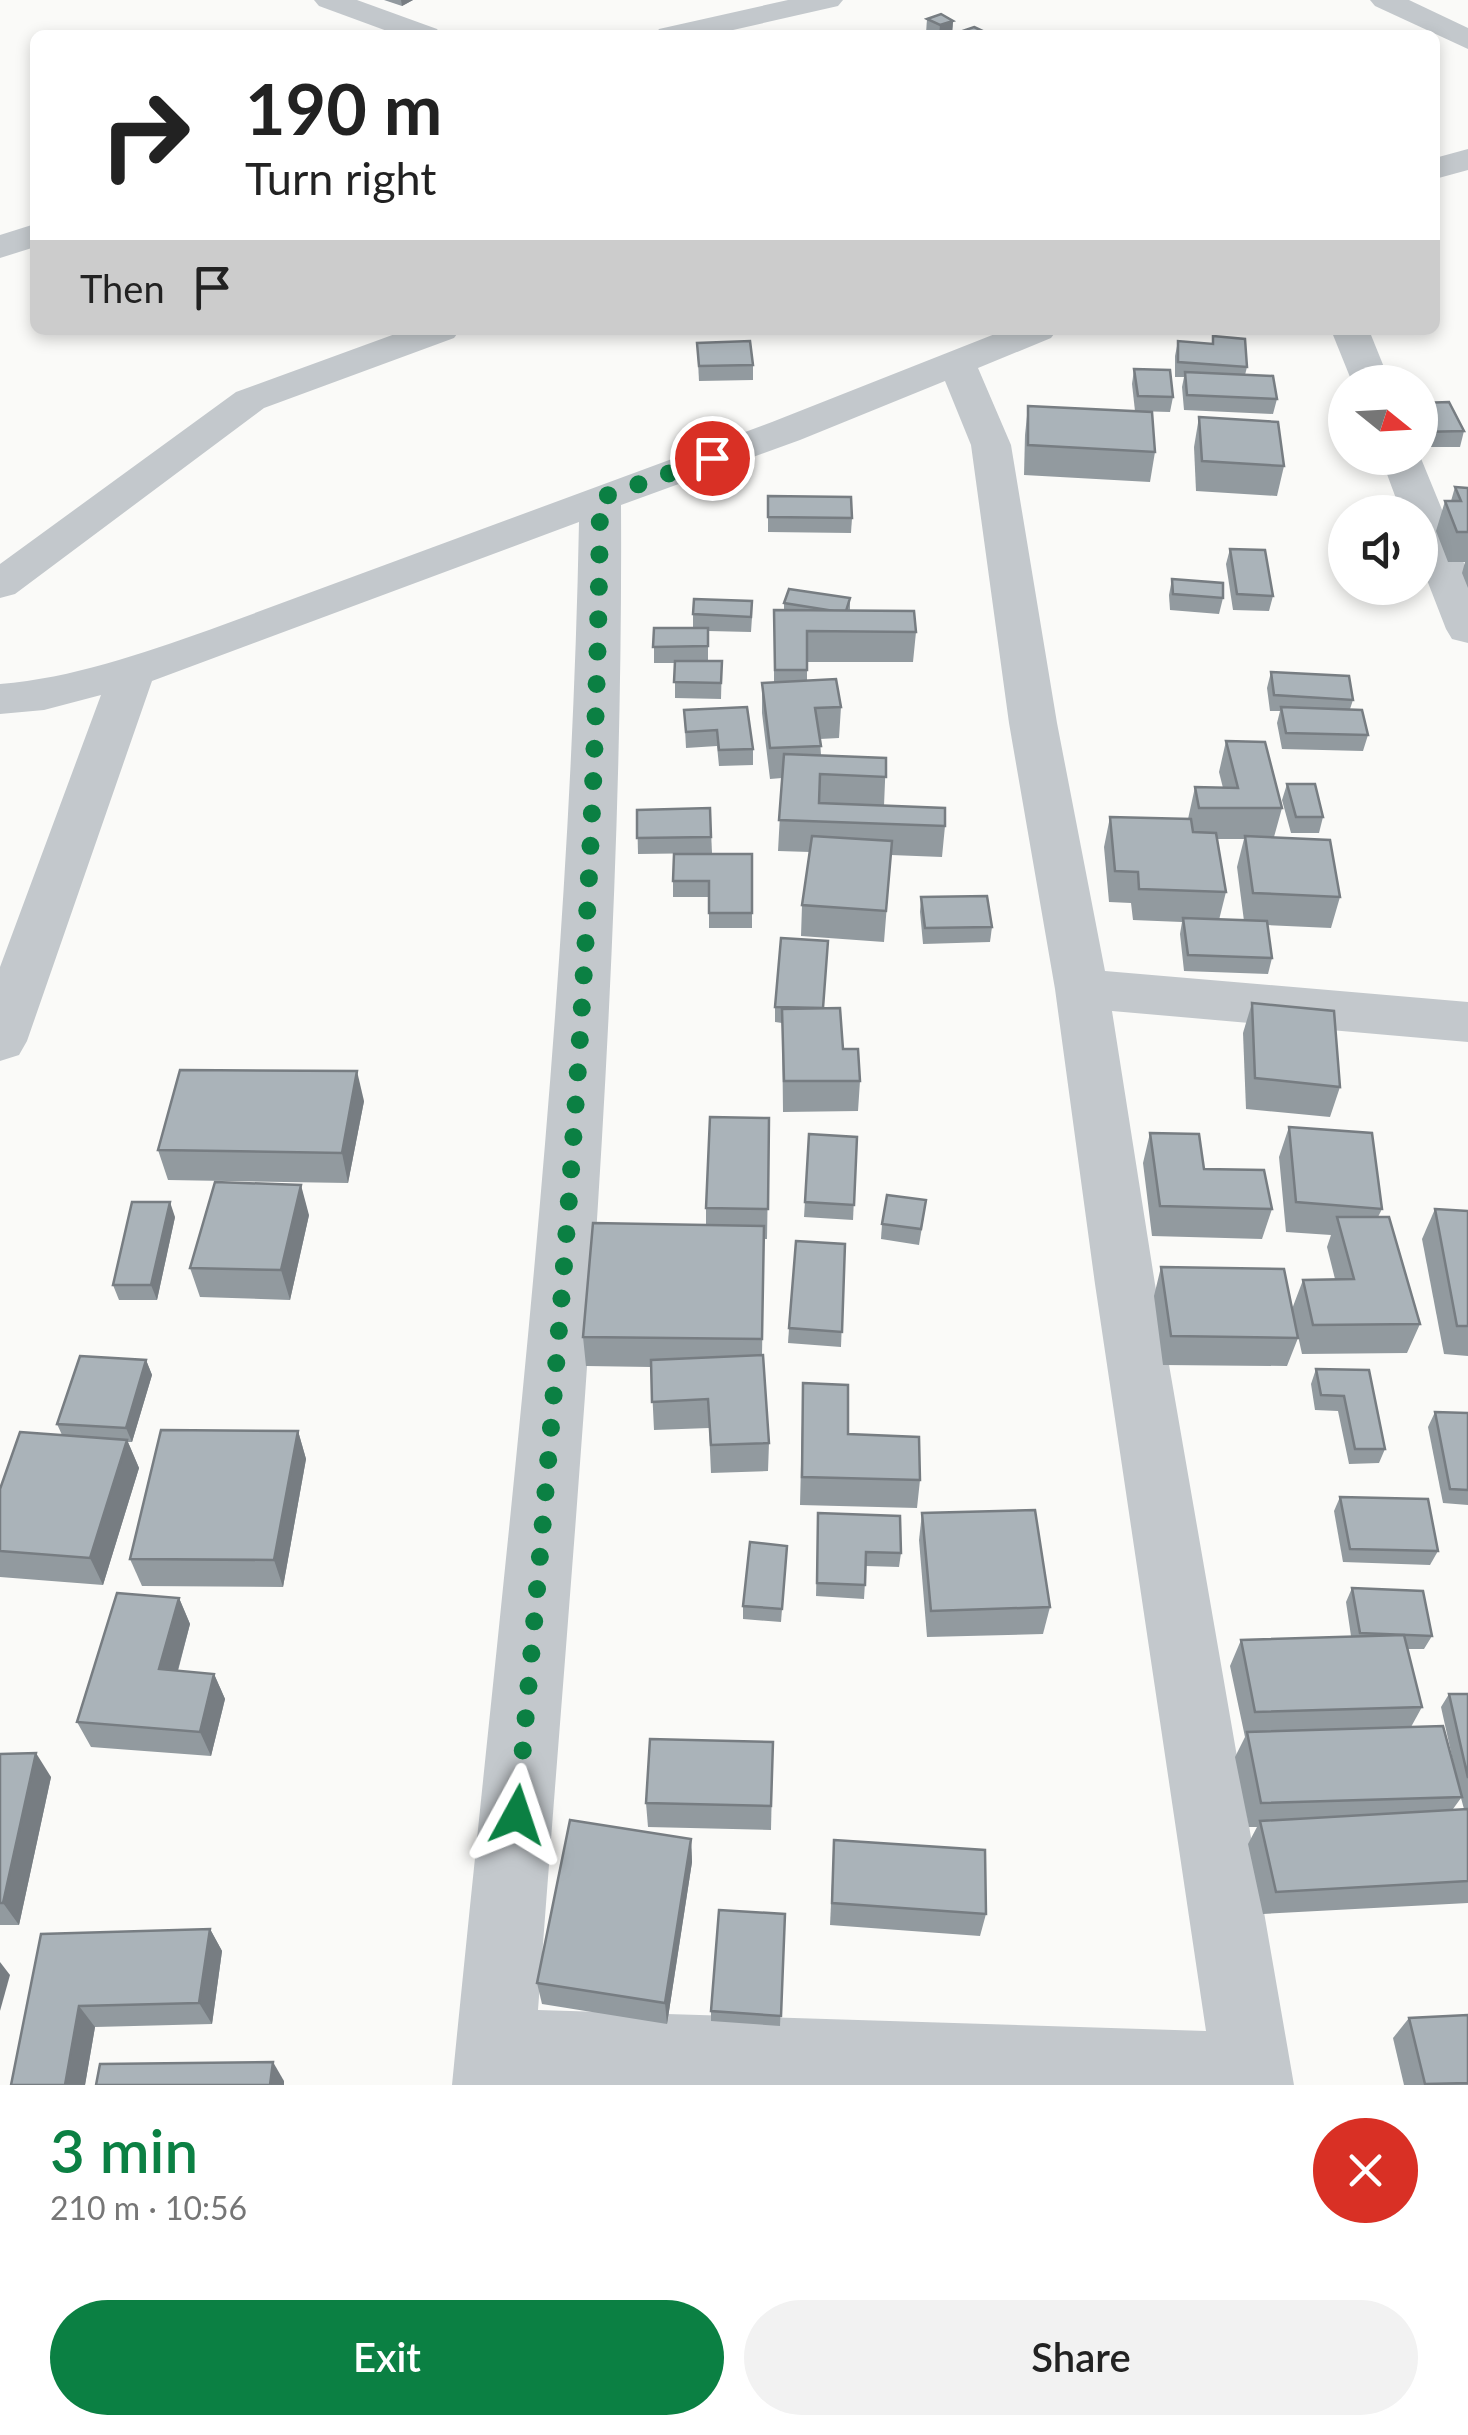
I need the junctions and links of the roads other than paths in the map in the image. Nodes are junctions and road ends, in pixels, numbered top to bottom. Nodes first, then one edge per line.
1 (330, 0) edge
2 (828, 0) edge
3 (1385, 0) edge
4 (1438, 24) junction
5 (412, 30) edge
6 (693, 30) edge
7 (1420, 30) edge
8 (1468, 40) edge
9 (1468, 159) edge
10 (1440, 167) edge
11 (30, 236) edge
12 (0, 247) edge
13 (427, 335) edge
14 (1025, 335) edge
15 (1352, 335) edge
16 (956, 362) junction
17 (1364, 365) edge
18 (1408, 475) edge
19 (600, 498) junction
20 (0, 585) edge
21 (1468, 629) edge
22 (132, 672) junction
23 (0, 699) edge
24 (46, 914) junction
25 (0, 942) edge
26 (1082, 989) junction
27 (1468, 1022) edge
28 (0, 1042) edge
29 (494, 2067) edge
30 (1253, 2078) edge

1 - 5 street
2 - 6 street
3 - 4 street
4 - 7 street
4 - 8 street
9 - 10 street
11 - 12 street
13 - 20 street
14 - 16 street
15 - 17 street
16 - 19 street
16 - 26 street
18 - 21 street
19 - 22 street
19 - 29 street
22 - 23 street
22 - 24 street
24 - 25 street
24 - 28 street
26 - 27 street
26 - 30 street
29 - 30 street

